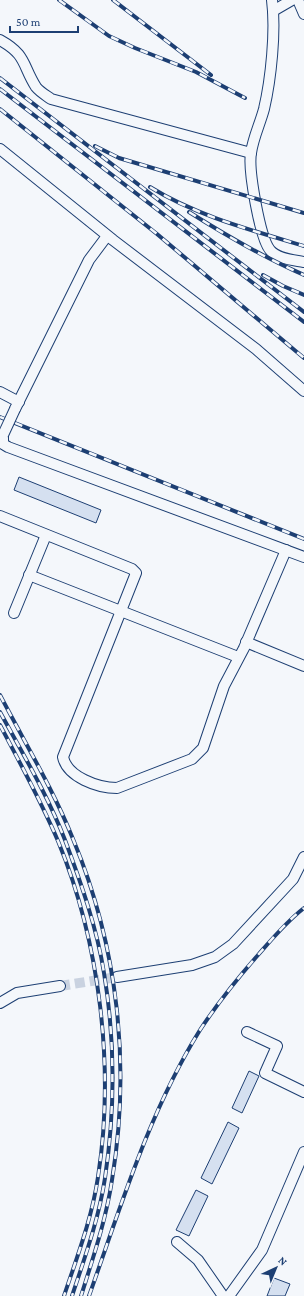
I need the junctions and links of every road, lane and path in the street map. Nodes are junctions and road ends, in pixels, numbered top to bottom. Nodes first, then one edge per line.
1 (272, 0) edge
2 (292, 0) edge
3 (298, 0) edge
4 (273, 11) junction
5 (304, 14) edge
6 (0, 40) edge
7 (0, 149) edge
8 (251, 153) junction
9 (107, 236) junction
10 (304, 262) edge
11 (304, 391) edge
12 (0, 392) edge
13 (17, 405) junction
14 (0, 516) edge
15 (46, 535) junction
16 (286, 550) junction
17 (304, 557) edge
18 (29, 575) junction
19 (121, 612) junction
20 (14, 613) dead end
21 (246, 642) junction
22 (238, 658) junction
23 (304, 666) edge
24 (304, 857) edge
25 (117, 977) tunnel mouth
26 (60, 986) tunnel mouth
27 (0, 1003) edge
28 (247, 1032) dead end
29 (304, 1092) edge
30 (304, 1152) edge
31 (177, 1242) dead end
32 (223, 1296) edge
33 (228, 1296) edge

1 - 4 street
2 - 4 street
3 - 5 street
4 - 8 street
6 - 8 street
7 - 9 street
8 - 10 street
9 - 11 street
9 - 13 street
12 - 13 street
13 - 16 street, bridge
14 - 15 street
15 - 18 street
15 - 19 street
16 - 17 street
16 - 21 street
18 - 19 street
18 - 20 street
19 - 22 street
19 - 22 street
21 - 22 street
21 - 23 street
24 - 25 street
26 - 27 street
28 - 29 street
30 - 33 street
31 - 32 street

